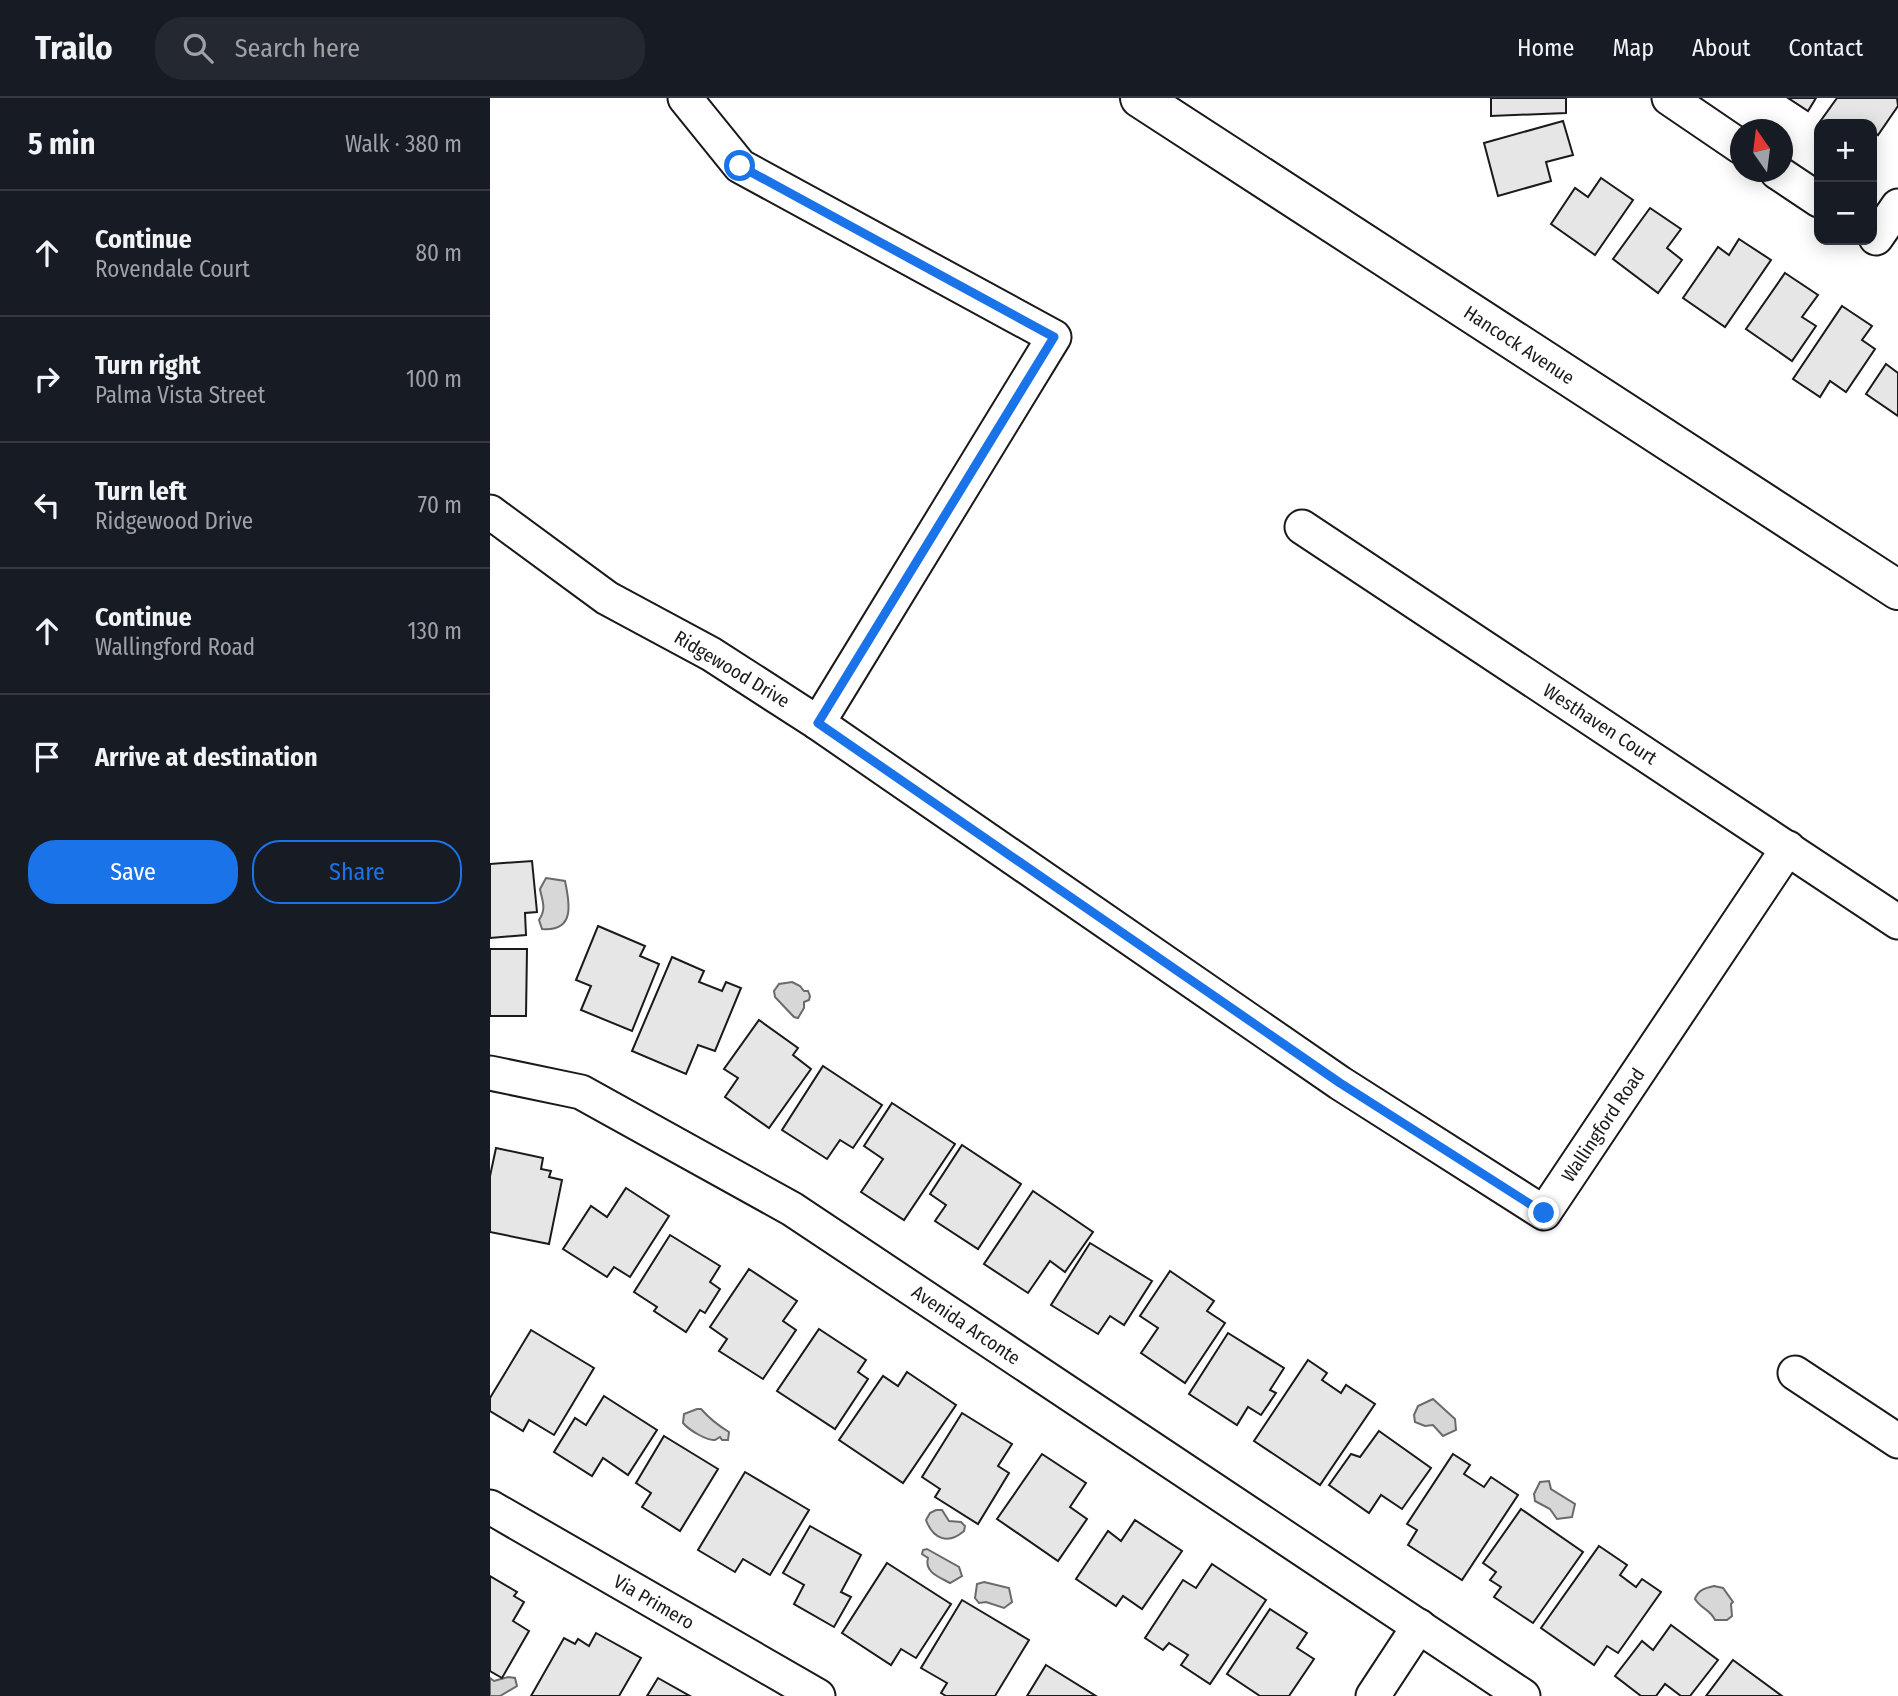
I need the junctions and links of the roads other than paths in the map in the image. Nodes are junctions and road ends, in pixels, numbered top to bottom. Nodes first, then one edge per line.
1 (685, 98) edge
2 (1669, 98) edge
3 (1154, 102) edge
4 (1730, 139) edge
5 (1792, 182) edge
6 (1814, 197) edge
7 (1898, 206) edge
8 (1882, 242) edge
9 (490, 512) edge
10 (1302, 527) dead end
11 (1898, 590) edge
12 (818, 723) junction
13 (1788, 848) junction
14 (1076, 901) joint
15 (1898, 922) edge
16 (490, 1073) edge
17 (1795, 1373) dead end
18 (1898, 1441) edge
19 (490, 1507) edge
20 (1419, 1626) junction
21 (818, 1696) edge
22 (1373, 1696) edge
23 (1523, 1696) edge

1 - 12 street
2 - 4 street
3 - 11 main road, Hancock Avenue
5 - 6 street
7 - 8 street
9 - 12 street, Ridgewood Drive
10 - 13 street, Westhaven Court
12 - 14 street, Ridgewood Drive
13 - 14 street, Wallingford Road
13 - 15 street, Westhaven Court
16 - 20 street, Avenida Arconte
17 - 18 street
19 - 21 street, Via Primero
20 - 22 street
20 - 23 street, Avenida Arconte

